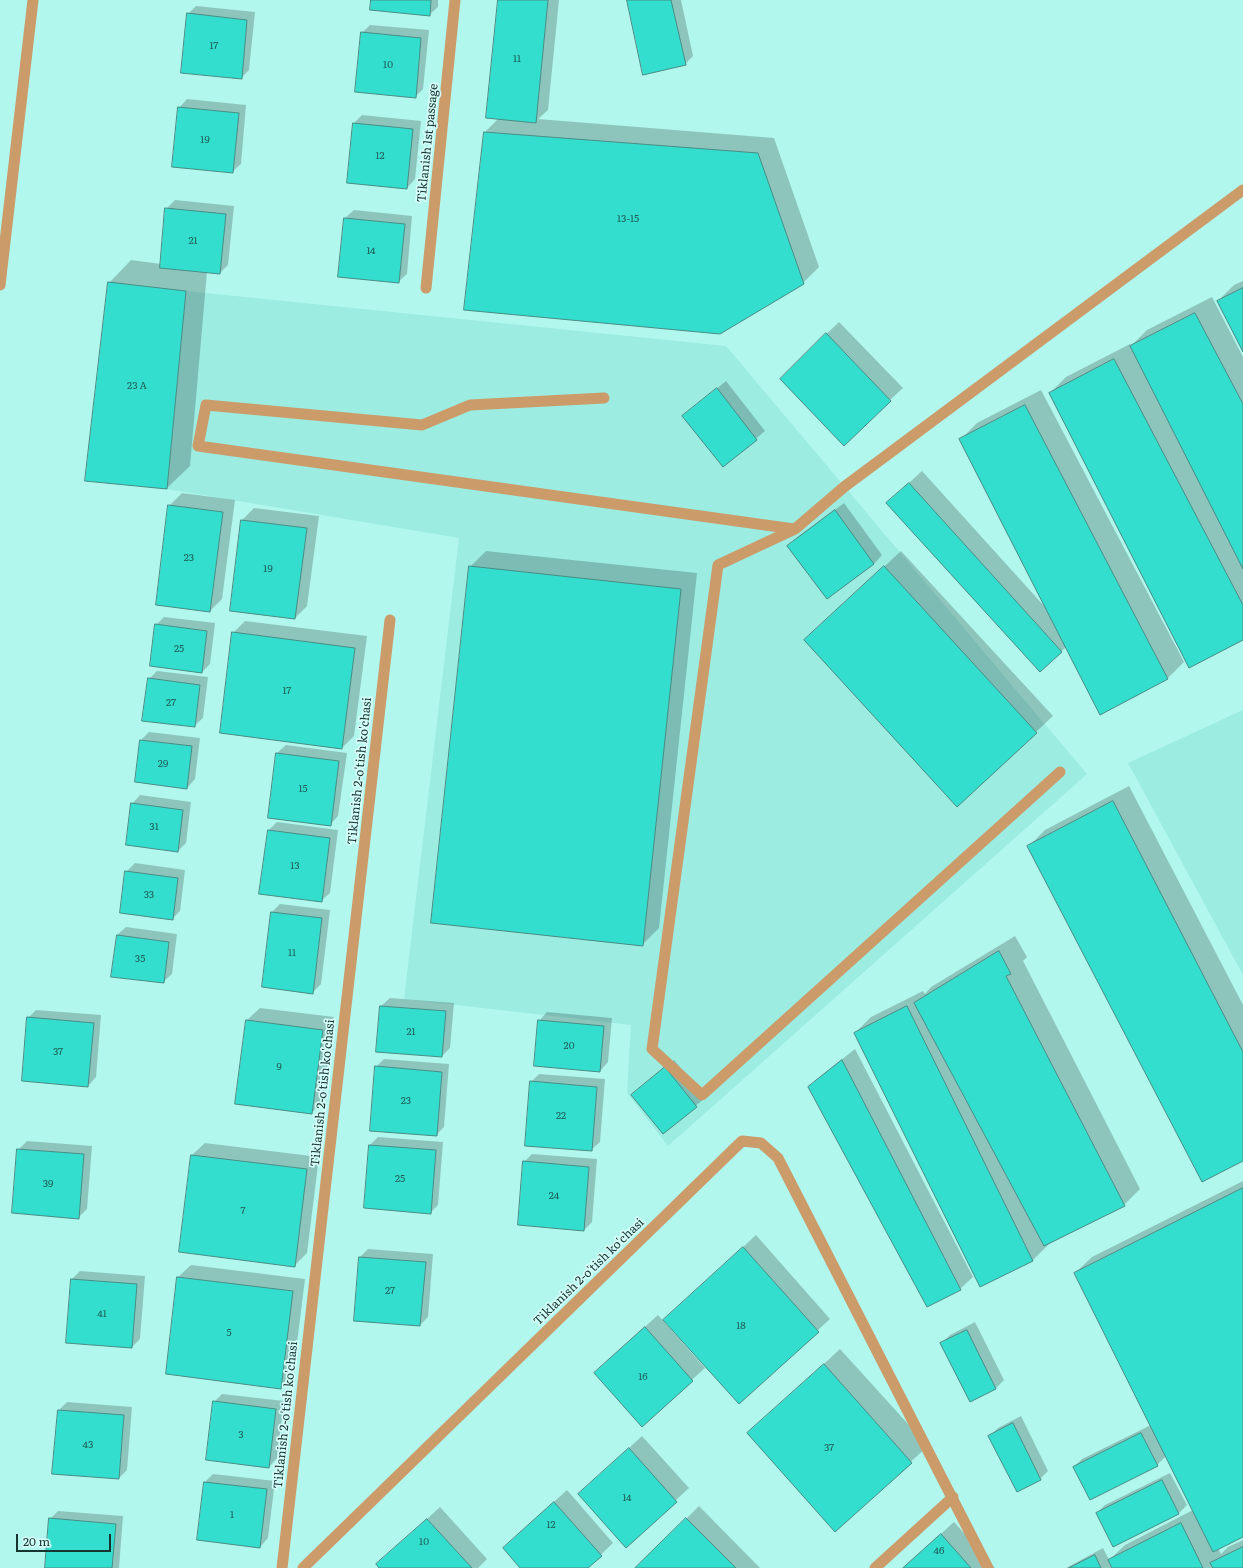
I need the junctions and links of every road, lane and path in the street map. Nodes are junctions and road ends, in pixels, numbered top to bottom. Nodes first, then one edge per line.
1 (33, 0) edge
2 (455, 0) edge
3 (1243, 190) edge
4 (0, 285) edge
5 (426, 288) dead end
6 (604, 398) dead end
7 (795, 529) junction
8 (390, 620) dead end
9 (1060, 772) dead end
10 (953, 1497) junction
11 (282, 1568) edge
12 (303, 1568) edge
13 (875, 1568) edge
14 (988, 1568) edge

1 - 4 street
2 - 5 street, Tiklanish 1st passage
3 - 7 street
6 - 7 street
7 - 9 street
8 - 11 street, Tiklanish 2-o'tish ko'chasi
10 - 12 street, Tiklanish 2-o'tish ko'chasi
10 - 13 street
10 - 14 street

